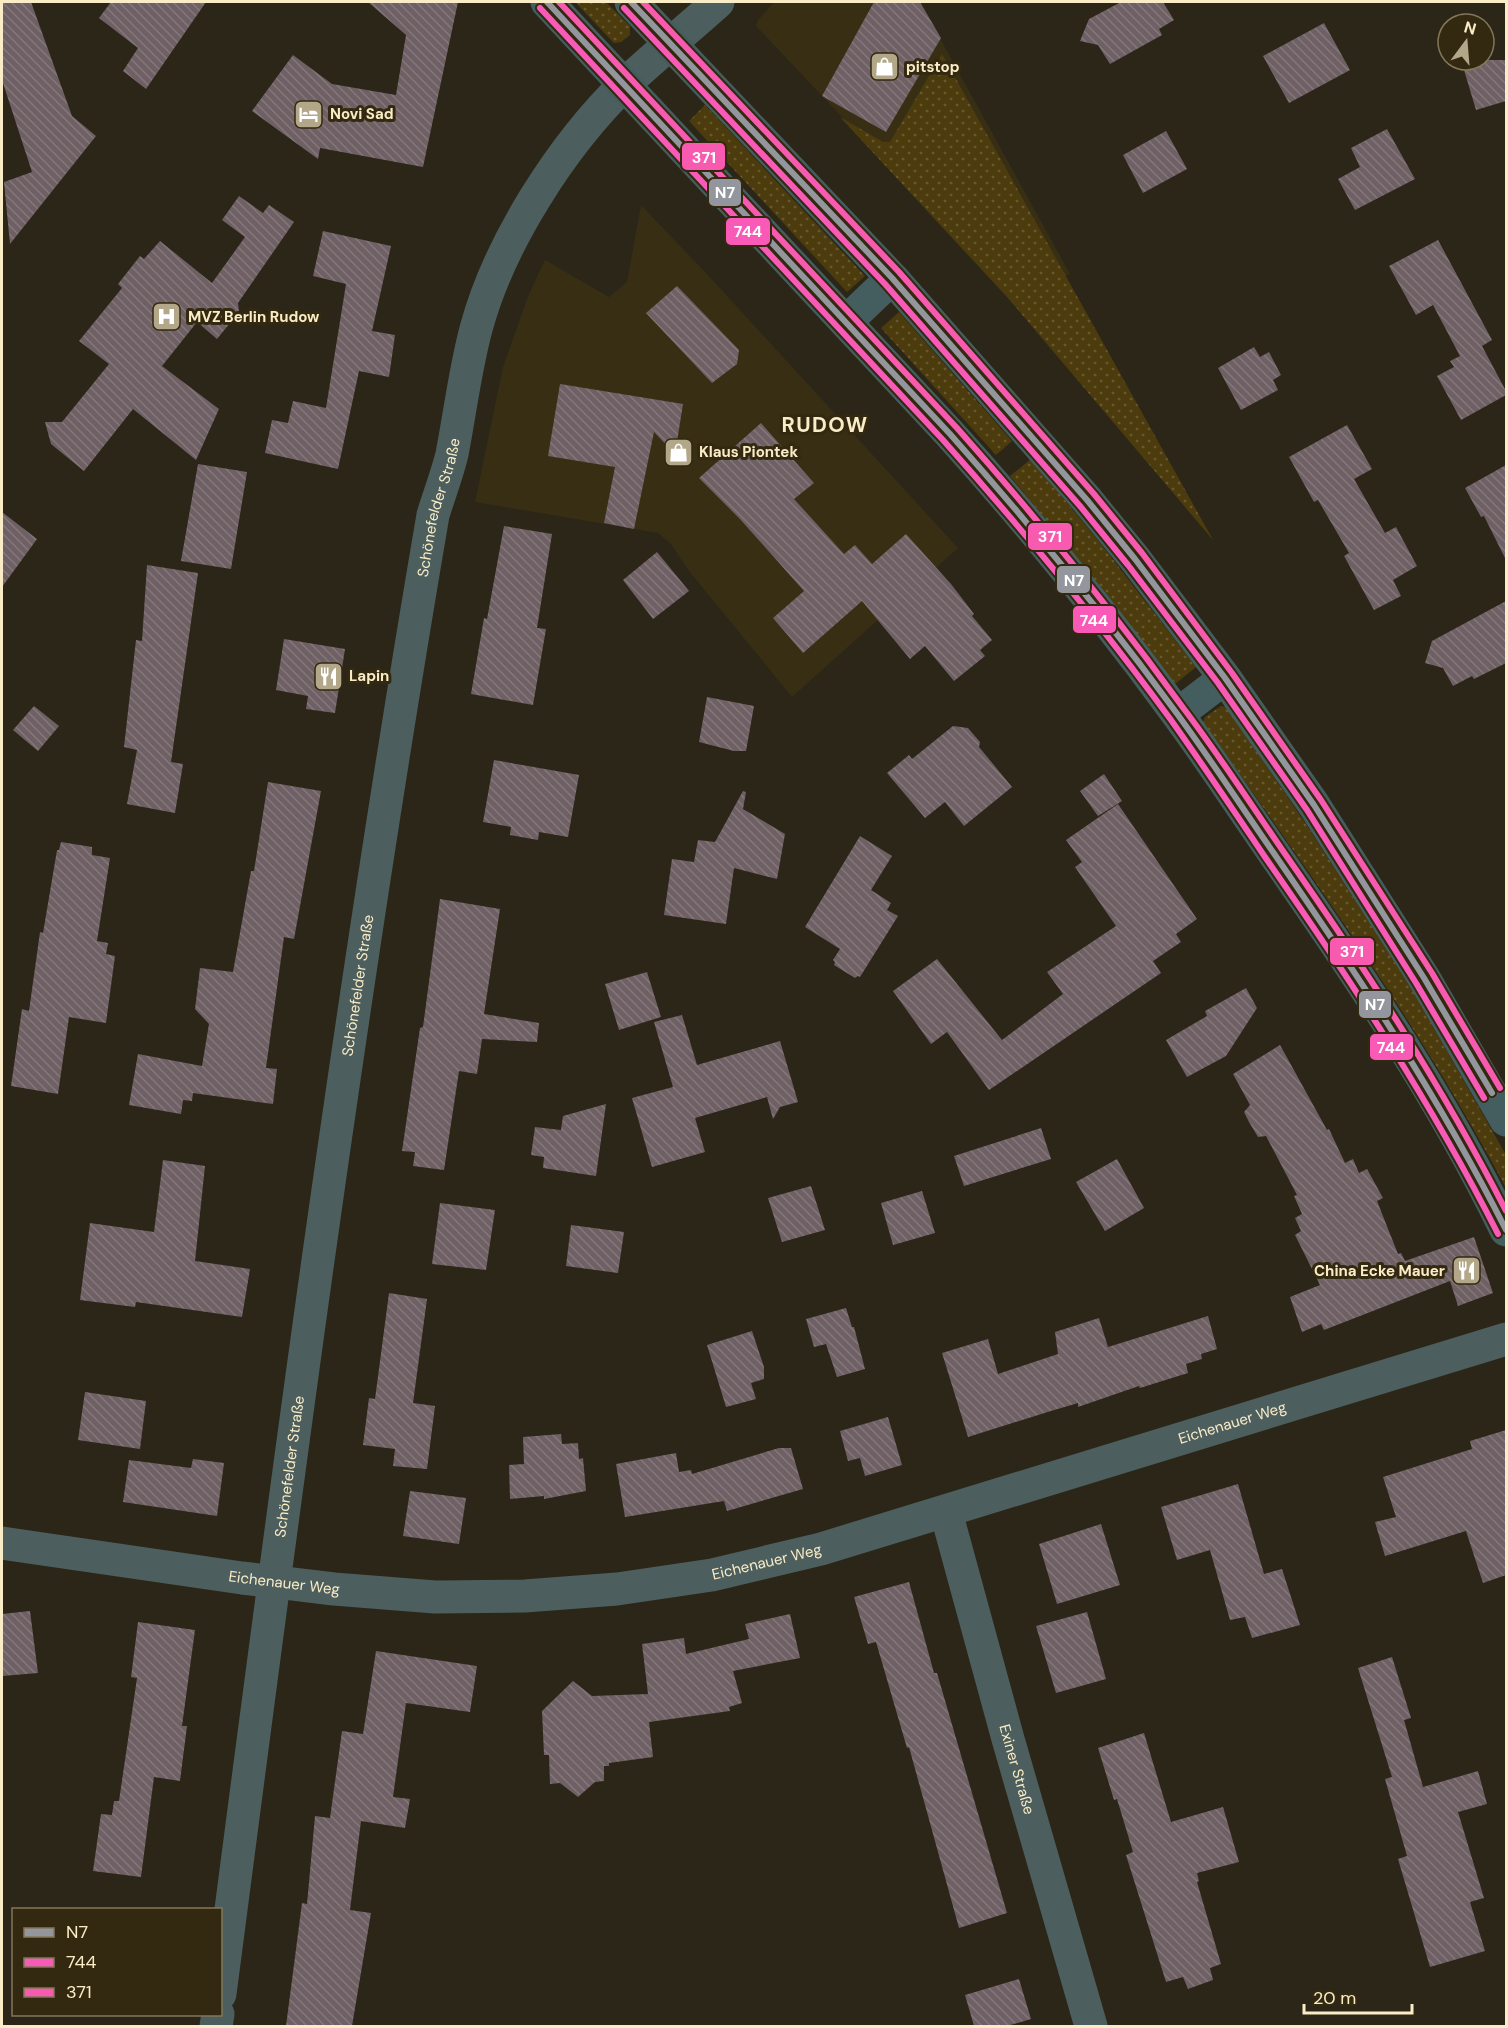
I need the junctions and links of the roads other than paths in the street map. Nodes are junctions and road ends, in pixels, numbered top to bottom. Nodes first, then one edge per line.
1 (547, 2) edge
2 (631, 2) edge
3 (718, 2) edge
4 (670, 44) junction
5 (624, 85) junction
6 (892, 278) junction
7 (846, 322) junction
8 (1225, 678) junction
9 (1178, 714) junction
10 (1506, 1120) edge
11 (1506, 1230) edge
12 (1506, 1339) edge
13 (946, 1512) junction
14 (2, 1543) edge
15 (273, 1581) junction
16 (222, 1978) edge
17 (1091, 2026) edge

1 - 5 main road
2 - 4 main road
3 - 4 street, Schönefelder Straße
4 - 5 street, Schönefelder Straße
4 - 6 main road
5 - 7 main road
5 - 15 street, Schönefelder Straße
6 - 7 main road
6 - 8 main road
7 - 9 main road
8 - 9 main road
8 - 10 main road
9 - 11 main road
12 - 13 street, Eichenauer Weg
13 - 15 street, Eichenauer Weg
13 - 17 street, Exiner Straße
14 - 15 street, Eichenauer Weg
15 - 16 street, Schönefelder Straße

